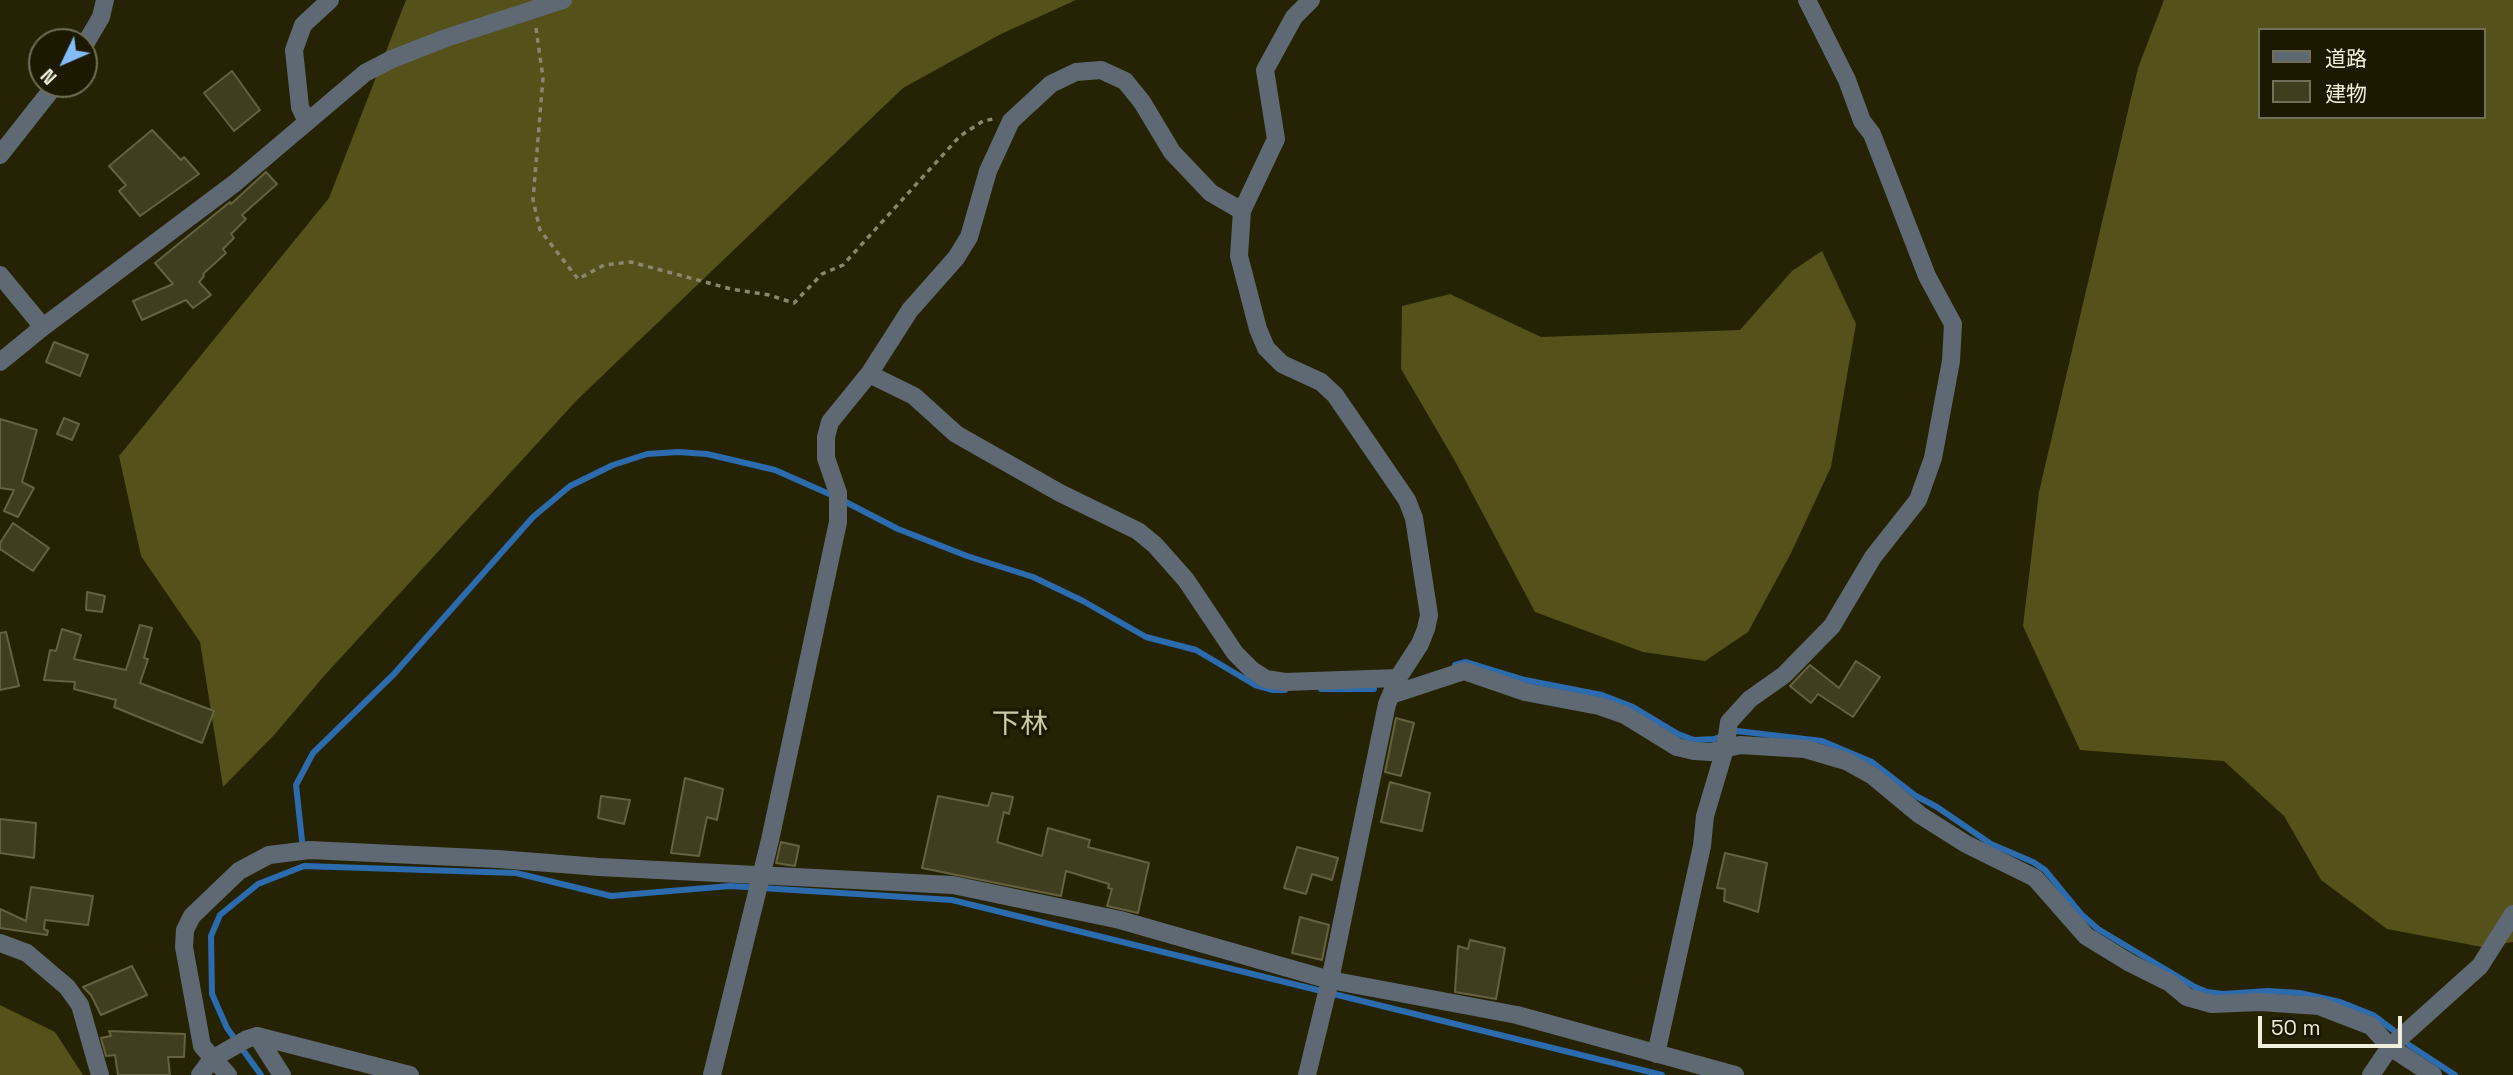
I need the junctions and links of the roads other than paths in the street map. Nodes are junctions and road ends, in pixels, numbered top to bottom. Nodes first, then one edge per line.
1 (106, 0) edge
2 (330, 0) edge
3 (563, 0) edge
4 (1311, 0) edge
5 (1807, 0) edge
6 (95, 28) edge
7 (45, 98) edge
8 (307, 122) junction
9 (0, 155) edge
10 (1242, 211) junction
11 (0, 275) edge
12 (43, 327) junction
13 (0, 362) edge
14 (869, 374) junction
15 (1394, 686) junction
16 (1726, 739) junction
17 (759, 884) junction
18 (2513, 914) edge
19 (0, 943) edge
20 (1328, 989) junction
21 (252, 1038) junction
22 (2390, 1047) junction
23 (1656, 1054) junction
24 (220, 1055) junction
25 (100, 1075) edge
26 (200, 1075) edge
27 (228, 1075) edge
28 (282, 1075) edge
29 (410, 1075) edge
30 (712, 1075) edge
31 (1307, 1075) edge
32 (1735, 1075) edge
33 (2371, 1075) edge
34 (2433, 1075) edge

1 - 6 street
2 - 8 street
3 - 8 street
4 - 10 street
5 - 16 street
7 - 9 street
8 - 12 street
10 - 14 street
10 - 15 street
11 - 12 street
12 - 13 street
14 - 15 street
14 - 17 street
15 - 16 street
15 - 20 street
16 - 22 street
16 - 23 street
17 - 20 street
17 - 24 street
17 - 30 street
18 - 22 street
19 - 25 street
20 - 23 street
20 - 31 street
21 - 24 street
21 - 28 street
21 - 29 street
22 - 33 street
22 - 34 street
23 - 32 street
24 - 26 street
24 - 27 street

